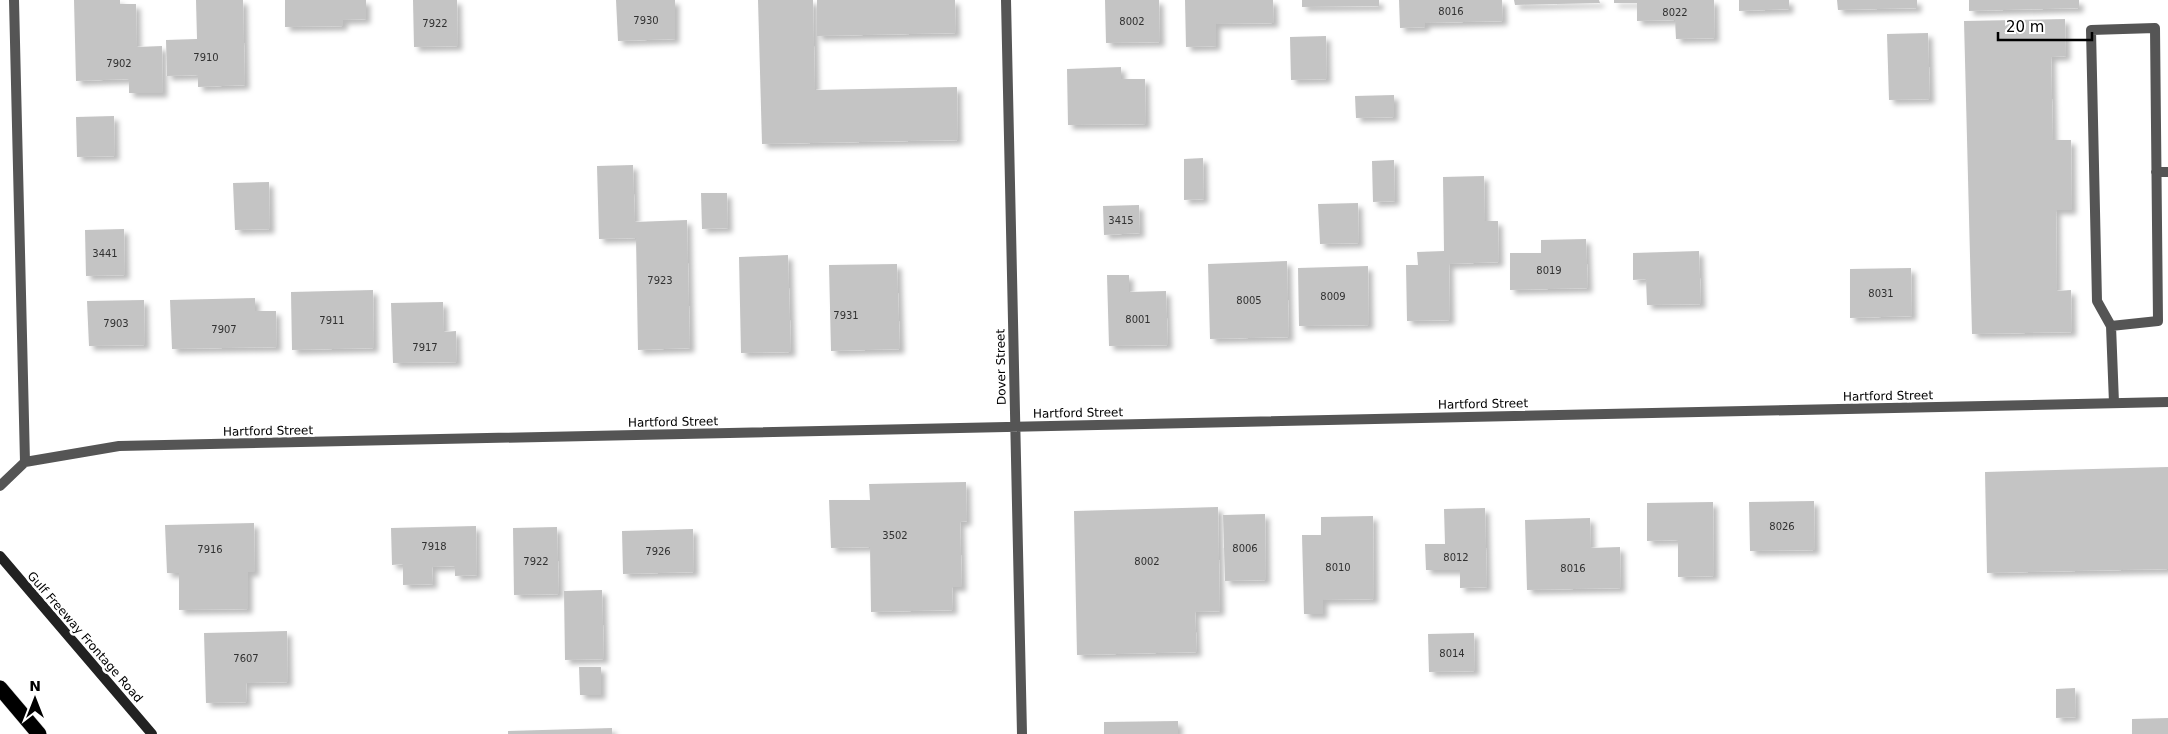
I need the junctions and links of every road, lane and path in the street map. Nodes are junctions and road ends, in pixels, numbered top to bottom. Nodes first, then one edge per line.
1 (14, 0) edge
2 (1006, 0) edge
3 (2156, 172) junction
4 (2168, 172) edge
5 (2111, 326) junction
6 (2168, 402) edge
7 (2114, 403) junction
8 (1014, 427) junction
9 (25, 462) junction
10 (0, 486) edge
11 (0, 556) edge
12 (0, 688) edge
13 (39, 734) edge
14 (152, 734) edge
15 (1022, 734) edge

1 - 9 street
2 - 8 street, Dover Street
3 - 4 street
3 - 5 street
3 - 5 street
5 - 7 street
6 - 7 street, Hartford Street
7 - 8 street, Hartford Street
8 - 9 street, Hartford Street
8 - 15 street, Dover Street
9 - 10 street
11 - 14 main road, Gulf Freeway Frontage Road
12 - 13 highway

